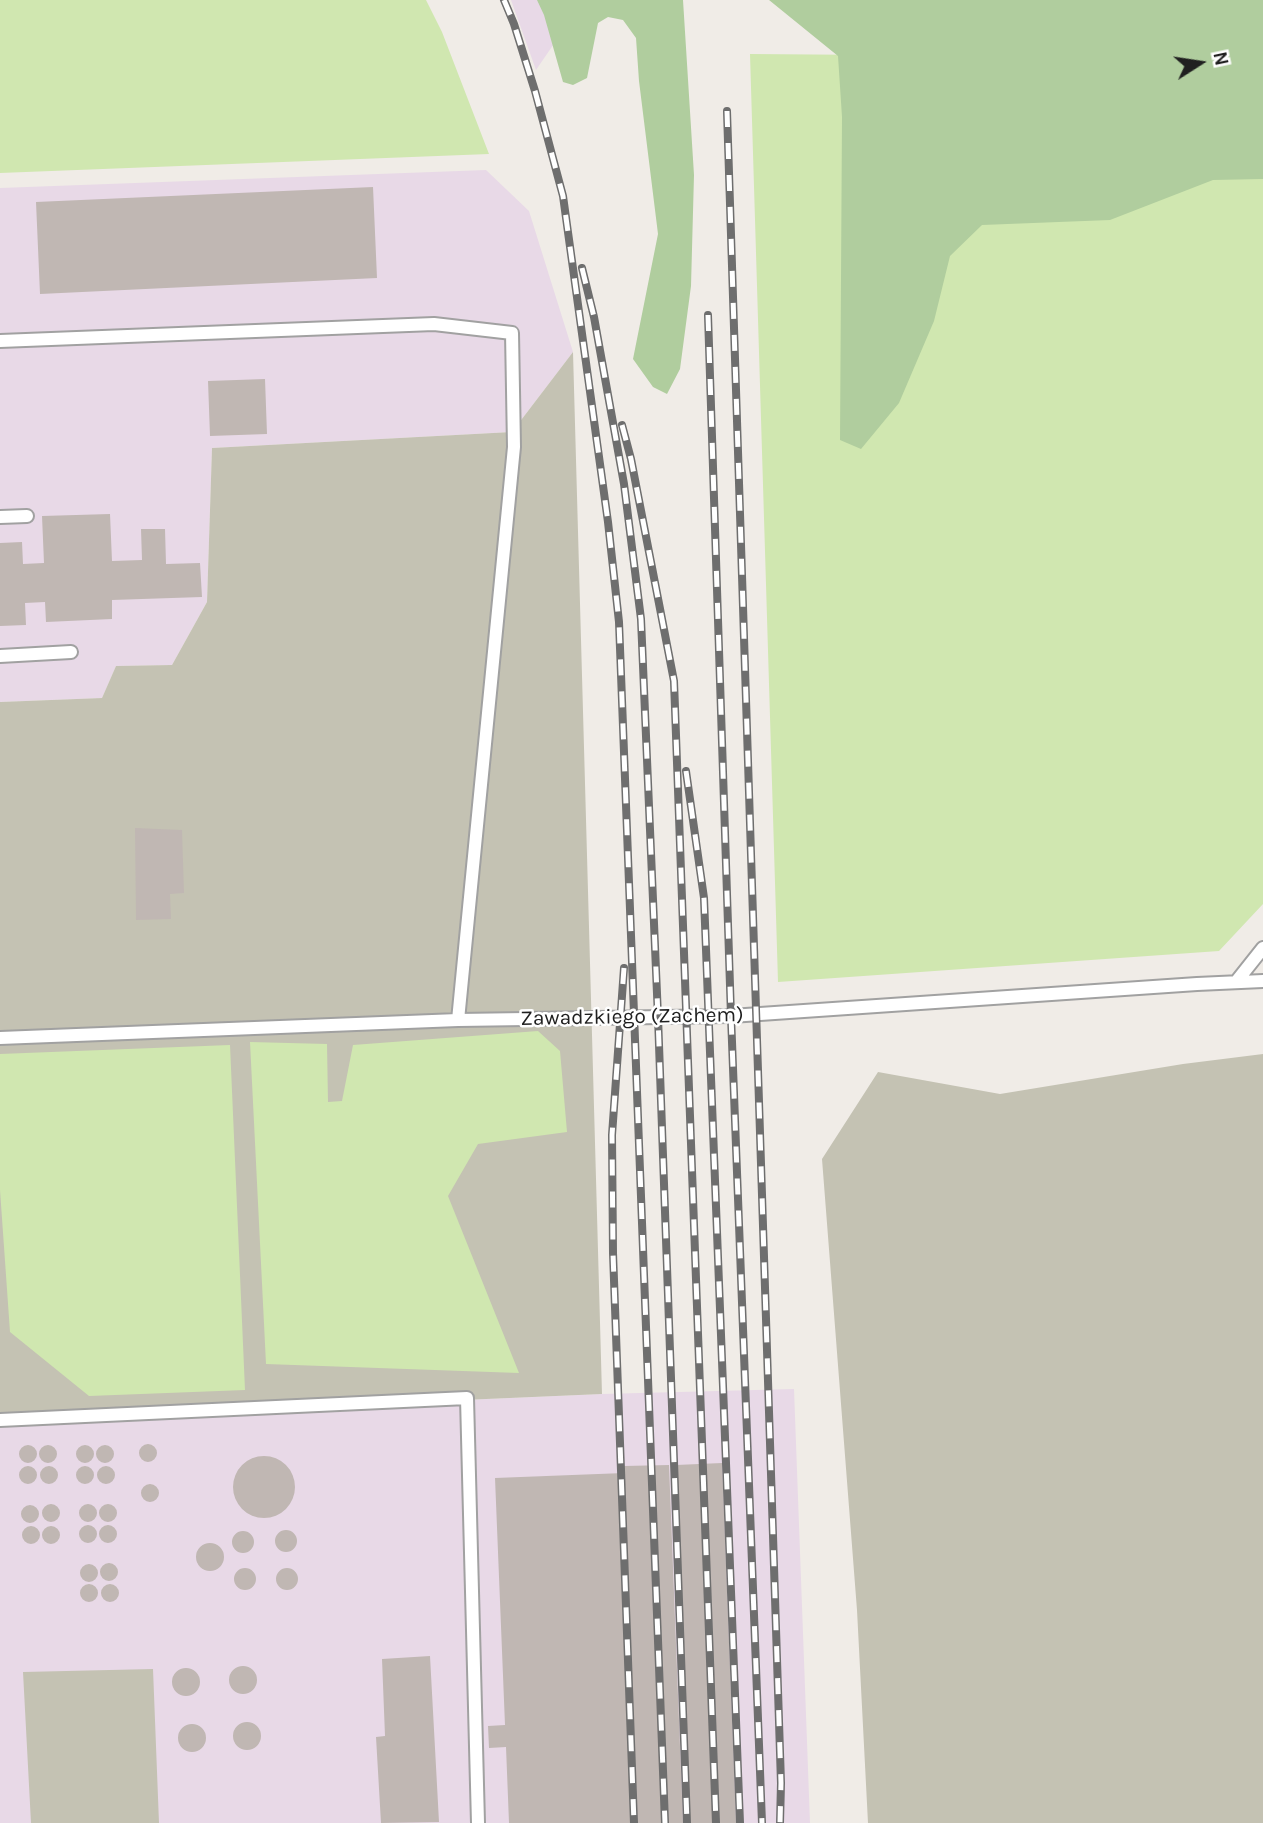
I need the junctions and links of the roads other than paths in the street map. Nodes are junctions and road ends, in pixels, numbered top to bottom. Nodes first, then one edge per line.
1 (0, 341) edge
2 (27, 516) dead end
3 (0, 517) edge
4 (71, 652) dead end
5 (0, 656) edge
6 (1263, 948) edge
7 (1263, 981) edge
8 (1236, 982) junction
9 (458, 1020) junction
10 (0, 1038) edge
11 (0, 1420) edge
12 (478, 1823) edge

1 - 9 lane
2 - 3 lane
4 - 5 lane
6 - 8 lane
7 - 8 lane, Zawadzkiego (Zachem)
8 - 9 lane, Zawadzkiego (Zachem)
9 - 10 lane, Zawadzkiego (Zachem)
11 - 12 lane

